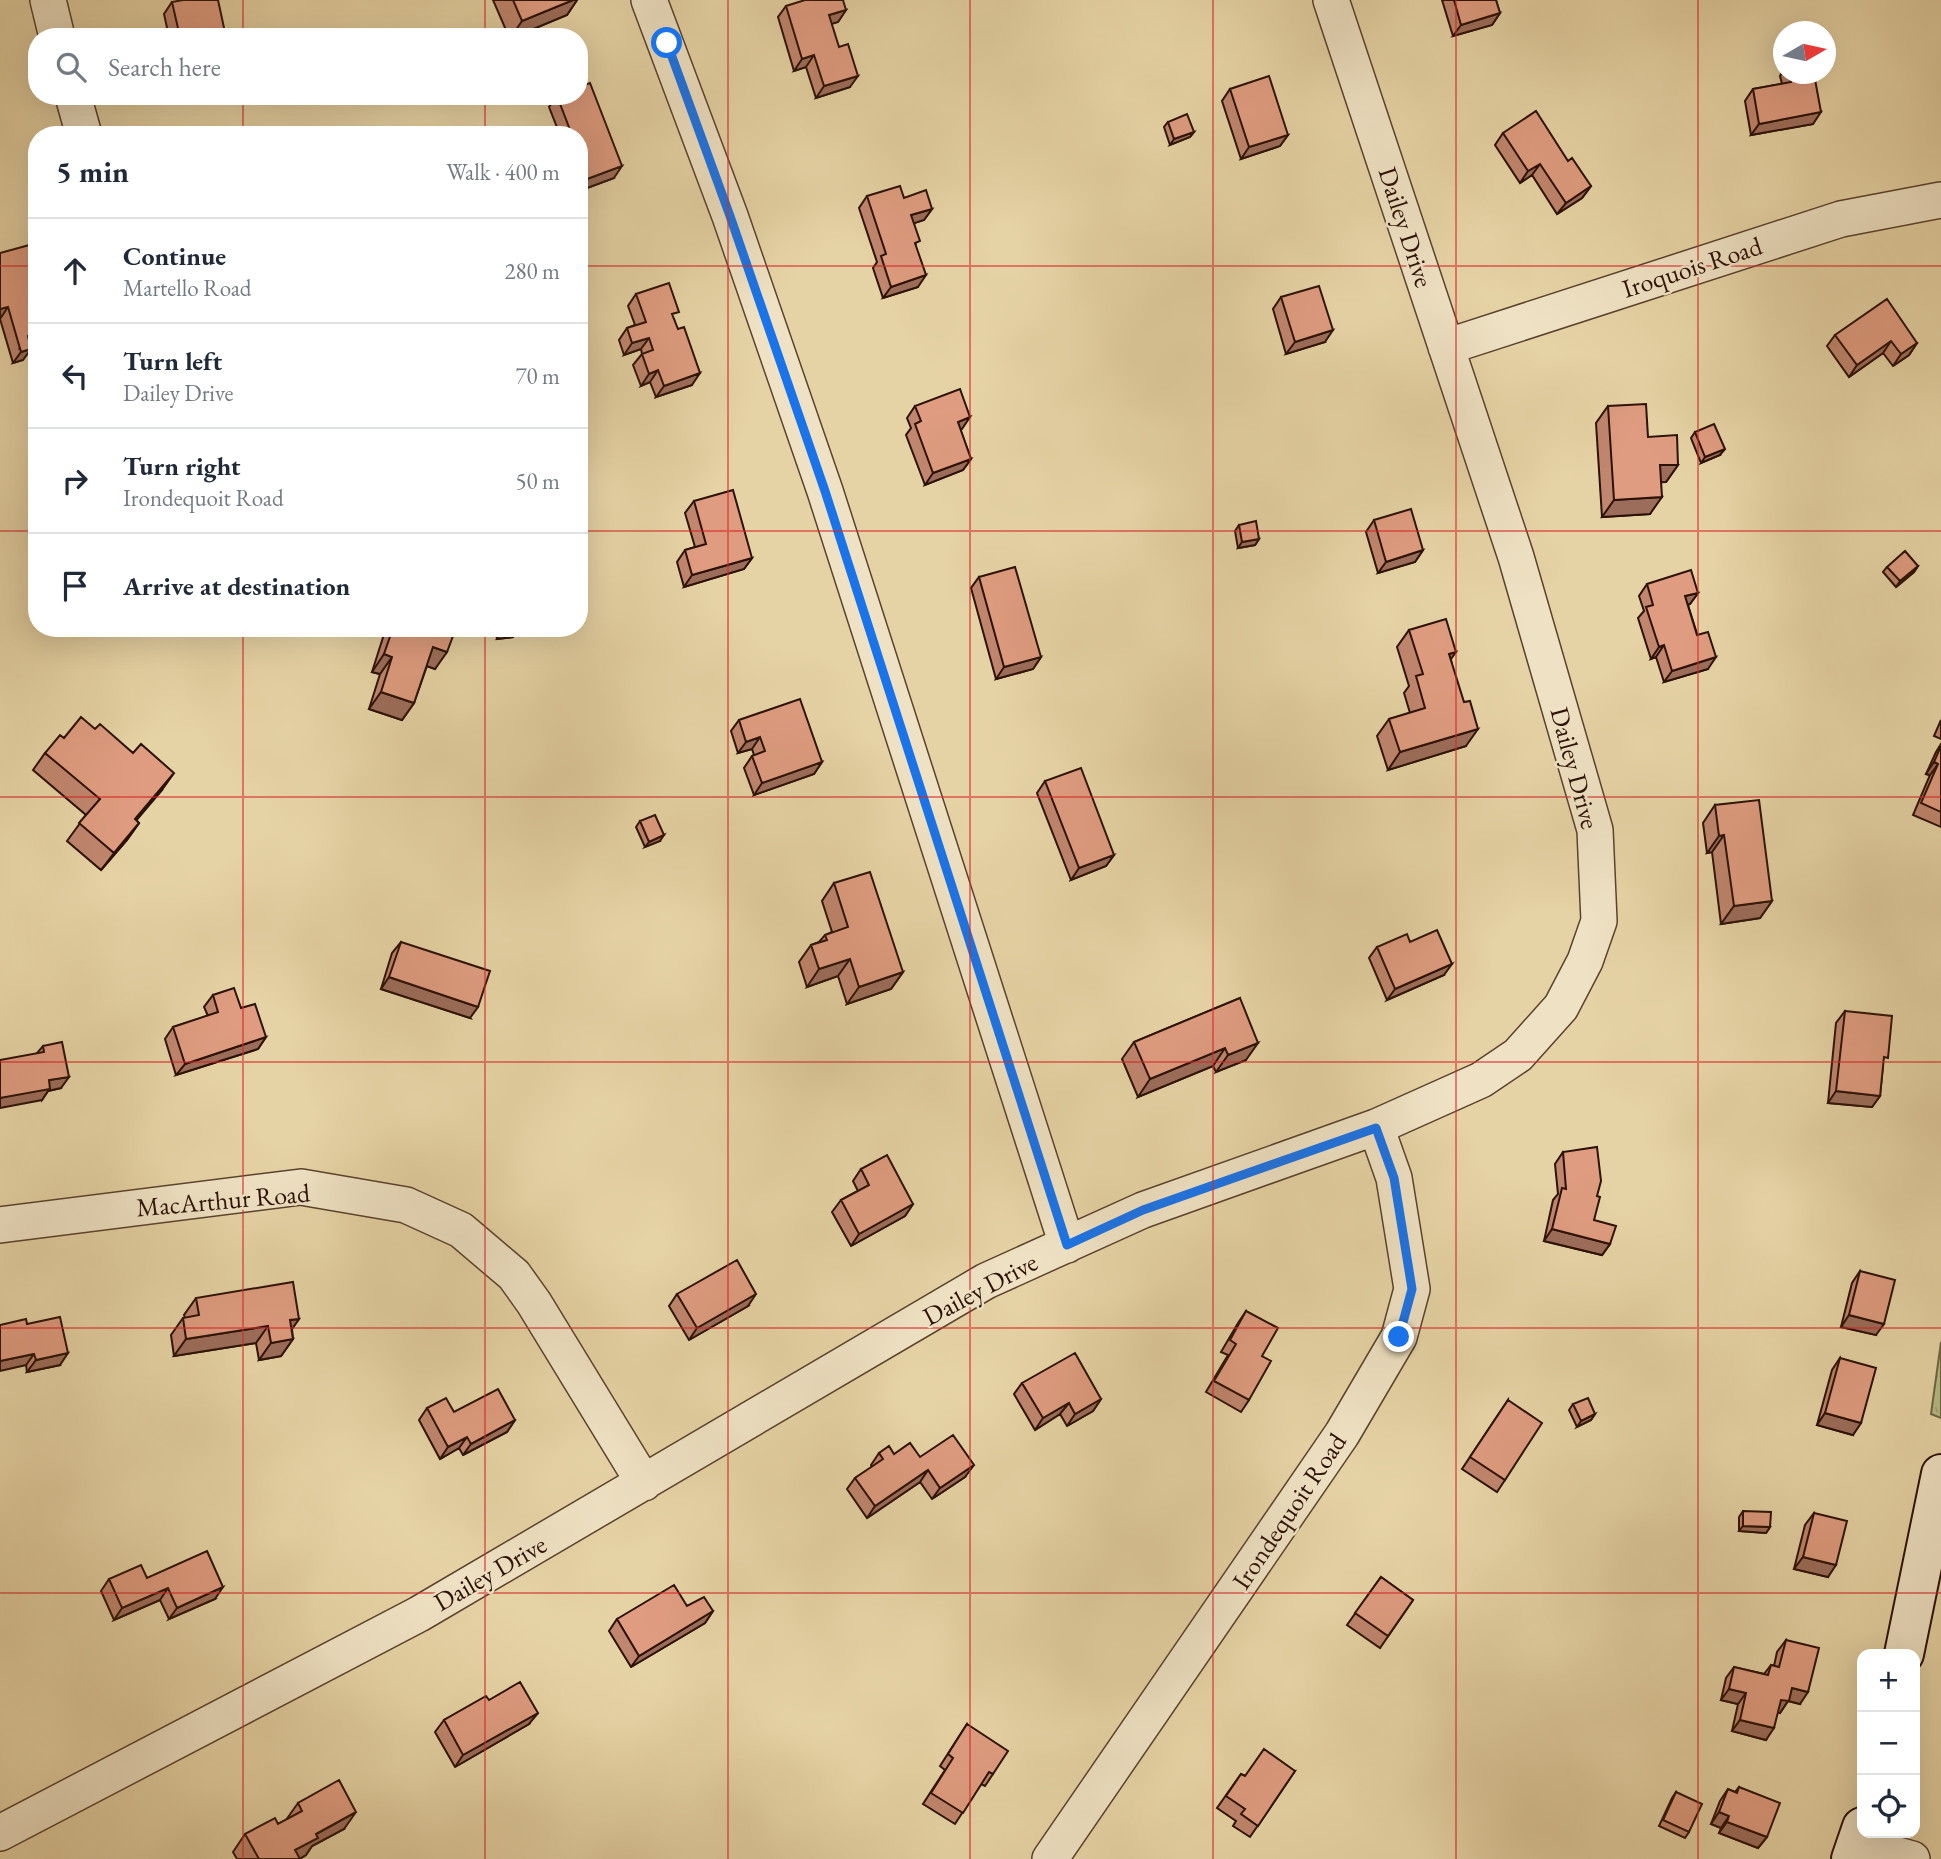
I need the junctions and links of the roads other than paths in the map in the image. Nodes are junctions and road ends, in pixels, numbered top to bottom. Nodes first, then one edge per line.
1 (48, 0) edge
2 (649, 0) edge
3 (1331, 0) edge
4 (55, 28) edge
5 (76, 105) edge
6 (81, 126) edge
7 (1941, 200) edge
8 (1446, 347) junction
9 (1376, 1128) junction
10 (0, 1225) edge
11 (1067, 1245) junction
12 (1941, 1474) edge
13 (644, 1483) junction
14 (1905, 1649) edge
15 (0, 1833) edge
16 (1857, 1843) edge
17 (1049, 1859) edge
18 (1912, 1859) edge

1 - 4 street
2 - 11 street
3 - 8 street, Dailey Drive
5 - 6 street
7 - 8 street, Iroquois Road
8 - 9 street, Dailey Drive
9 - 11 street, Dailey Drive
9 - 17 street, Irondequoit Road
10 - 13 street, MacArthur Road
11 - 13 street, Dailey Drive
12 - 14 main road
13 - 15 street, Dailey Drive
16 - 18 street

